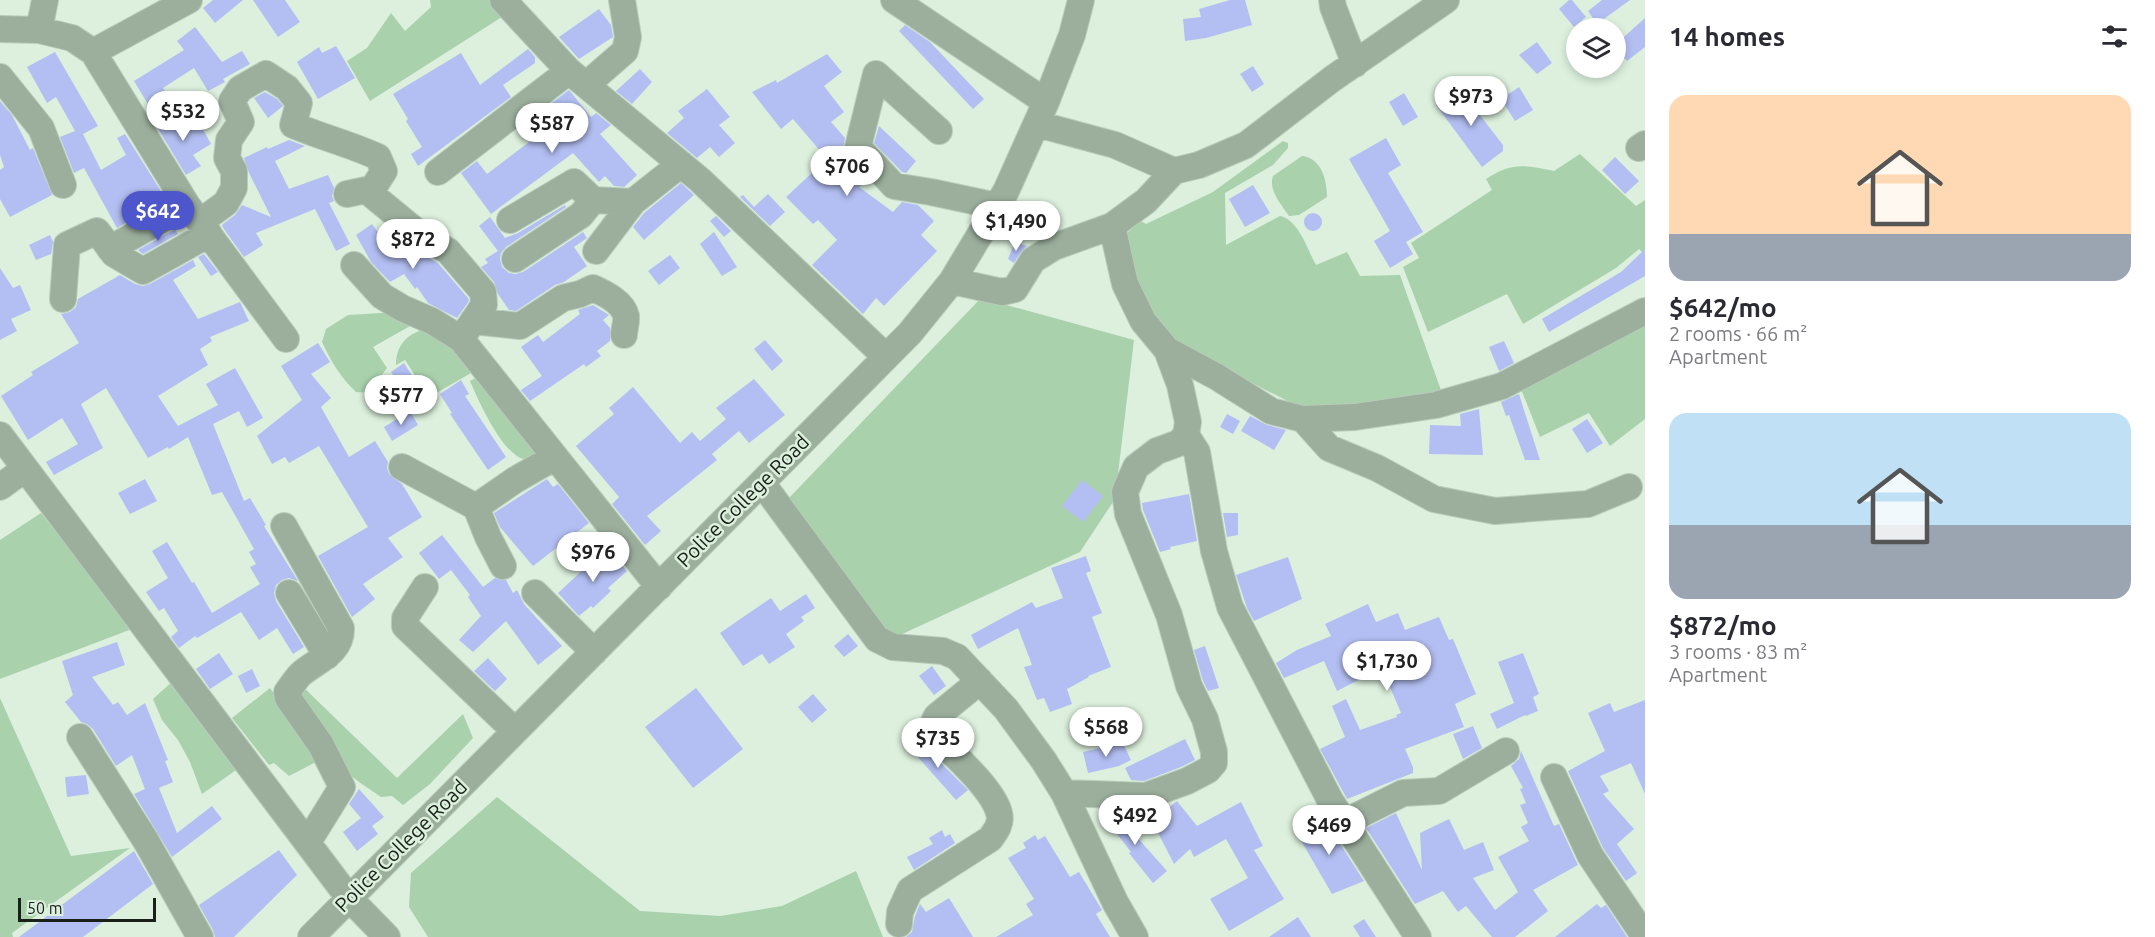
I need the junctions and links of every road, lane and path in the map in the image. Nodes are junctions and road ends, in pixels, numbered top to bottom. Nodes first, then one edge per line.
1 (45, 0) edge
2 (189, 0) edge
3 (503, 0) edge
4 (622, 0) edge
5 (894, 0) edge
6 (1081, 0) edge
7 (1332, 0) edge
8 (1446, 0) edge
9 (0, 29) edge
10 (39, 30) junction
11 (93, 52) junction
12 (1354, 63) junction
13 (0, 77) edge
14 (578, 78) junction
15 (1042, 113) junction
16 (939, 131) dead end
17 (681, 164) junction
18 (1174, 171) junction
19 (438, 172) dead end
20 (63, 185) dead end
21 (593, 200) junction
22 (633, 202) junction
23 (997, 206) junction
24 (510, 220) dead end
25 (199, 221) junction
26 (1112, 226) junction
27 (110, 249) junction
28 (596, 251) dead end
29 (515, 259) dead end
30 (354, 265) dead end
31 (952, 281) junction
32 (63, 299) dead end
33 (1645, 311) edge
34 (467, 330) junction
35 (624, 336) dead end
36 (286, 339) dead end
37 (1167, 350) junction
38 (886, 357) junction
39 (1303, 418) junction
40 (0, 435) edge
41 (1186, 435) junction
42 (555, 457) junction
43 (402, 467) dead end
44 (15, 470) edge
45 (762, 483) junction
46 (0, 487) edge
47 (1629, 487) dead end
48 (476, 507) junction
49 (284, 526) dead end
50 (503, 566) dead end
51 (425, 587) dead end
52 (658, 587) junction
53 (289, 593) dead end
54 (535, 593) dead end
55 (594, 652) junction
56 (327, 656) junction
57 (980, 681) junction
58 (515, 731) junction
59 (80, 737) dead end
60 (1506, 751) dead end
61 (1554, 777) dead end
62 (1064, 793) junction
63 (1345, 822) junction
64 (308, 842) junction
65 (349, 898) junction
66 (899, 924) dead end
67 (200, 937) edge
68 (311, 937) edge
69 (387, 937) edge
70 (1135, 937) edge
71 (1418, 937) edge
72 (1645, 937) edge

1 - 10 street
2 - 11 street
3 - 14 street
4 - 14 street
5 - 15 street
6 - 15 street, Police College Road
7 - 12 street
8 - 12 street
9 - 10 street
10 - 11 street
11 - 25 street
12 - 18 street
13 - 20 street
14 - 17 street
14 - 19 street
15 - 18 street
15 - 23 street, Police College Road
16 - 23 street
17 - 22 street
17 - 38 street
18 - 26 street
21 - 22 street
21 - 24 street
21 - 29 street
22 - 28 street
23 - 31 street, Police College Road
25 - 27 street
25 - 27 street
25 - 34 street
25 - 36 street
26 - 31 street
26 - 37 street
27 - 32 street
30 - 34 street
31 - 38 street, Police College Road
33 - 39 street
34 - 35 street
34 - 42 street
37 - 39 street
37 - 41 street
38 - 45 street, Police College Road
39 - 47 street
40 - 44 street
41 - 62 street
41 - 63 street
42 - 48 street
42 - 52 street
43 - 48 street
44 - 46 street
44 - 64 street
45 - 52 street, Police College Road
45 - 57 street
48 - 50 street
49 - 56 street
51 - 58 street
52 - 55 street, Police College Road
53 - 56 street
54 - 55 street
55 - 58 street, Police College Road
56 - 64 street
57 - 62 street
57 - 66 street
58 - 65 street, Police College Road
59 - 67 street
60 - 63 street
61 - 72 street
62 - 70 street
63 - 71 street
64 - 65 street
65 - 68 street, Police College Road
65 - 69 street

